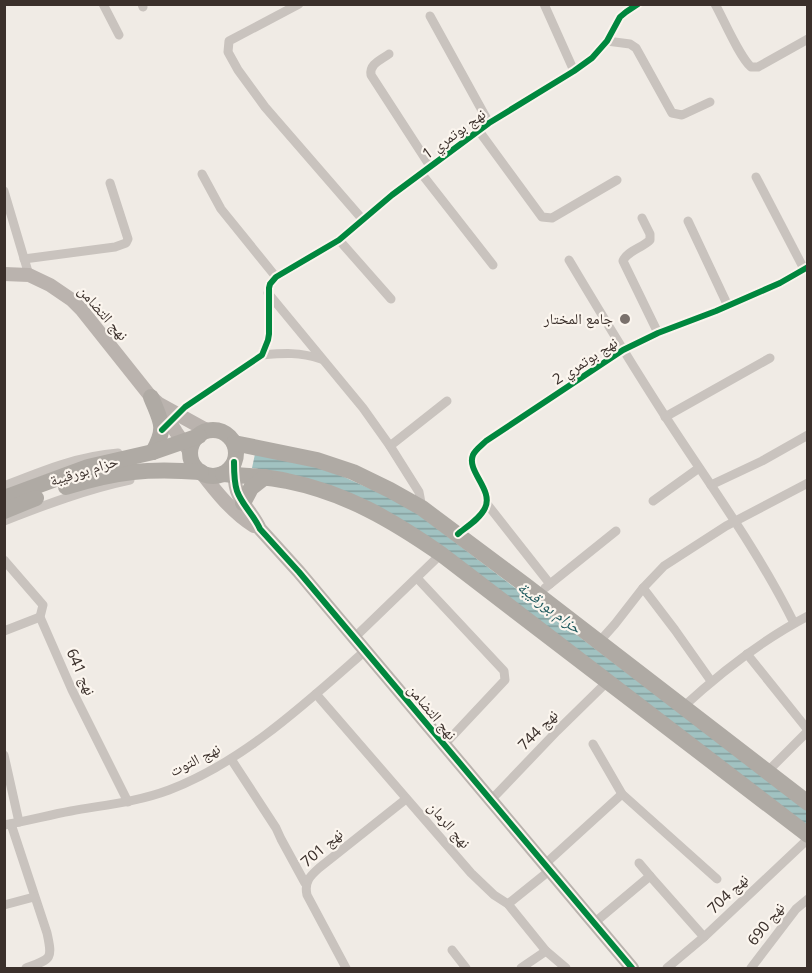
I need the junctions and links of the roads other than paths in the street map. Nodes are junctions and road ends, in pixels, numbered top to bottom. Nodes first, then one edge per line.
1 (298, 4) edge
2 (544, 4) edge
3 (638, 4) edge
4 (715, 4) edge
5 (105, 5) edge
6 (430, 16) dead end
7 (119, 35) dead end
8 (807, 39) edge
9 (607, 41) junction
10 (389, 54) dead end
11 (574, 71) junction
12 (710, 102) dead end
13 (489, 123) junction
14 (478, 131) junction
15 (430, 166) junction
16 (422, 173) junction
17 (202, 174) dead end
18 (756, 177) dead end
19 (617, 180) dead end
20 (110, 183) dead end
21 (4, 191) edge
22 (642, 218) dead end
23 (363, 220) junction
24 (688, 221) dead end
25 (339, 240) junction
26 (24, 259) junction
27 (569, 260) dead end
28 (493, 265) dead end
29 (806, 268) edge
30 (4, 274) edge
31 (29, 274) junction
32 (276, 277) junction
33 (268, 293) junction
34 (391, 300) dead end
35 (728, 306) junction
36 (658, 333) junction
37 (623, 350) junction
38 (262, 355) junction
39 (770, 358) dead end
40 (322, 359) junction
41 (155, 400) joint
42 (447, 401) dead end
43 (665, 417) junction
44 (170, 422) junction
45 (807, 435) edge
46 (195, 440) junction
47 (234, 443) junction
48 (390, 446) junction
49 (145, 454) junction
50 (699, 468) junction
51 (165, 470) junction
52 (230, 470) junction
53 (201, 472) junction
54 (265, 477) junction
55 (807, 483) edge
56 (711, 485) junction
57 (4, 486) edge
58 (4, 498) edge
59 (653, 501) dead end
60 (243, 503) junction
61 (487, 504) junction
62 (422, 508) junction
63 (4, 511) edge
64 (4, 521) edge
65 (735, 521) junction
66 (260, 529) junction
67 (616, 531) dead end
68 (458, 534) junction
69 (441, 554) junction
70 (4, 560) edge
71 (417, 578) junction
72 (643, 588) junction
73 (543, 589) junction
74 (807, 616) edge
75 (40, 617) junction
76 (794, 623) junction
77 (4, 631) edge
78 (354, 638) junction
79 (599, 642) junction
80 (365, 651) junction
81 (747, 654) junction
82 (711, 681) junction
83 (607, 682) junction
84 (316, 694) junction
85 (683, 707) junction
86 (807, 731) edge
87 (593, 744) dead end
88 (444, 745) junction
89 (4, 755) edge
90 (231, 759) junction
91 (767, 772) junction
92 (622, 794) junction
93 (406, 799) junction
94 (491, 800) junction
95 (128, 802) junction
96 (807, 803) edge
97 (12, 824) edge
98 (807, 837) edge
99 (639, 863) dead end
100 (547, 868) junction
101 (650, 876) junction
102 (717, 879) dead end
103 (305, 883) junction
104 (34, 897) junction
105 (807, 899) edge
106 (508, 904) junction
107 (4, 905) edge
108 (594, 923) junction
109 (704, 938) junction
110 (452, 950) dead end
111 (546, 951) junction
112 (26, 969) edge
113 (346, 969) edge
114 (466, 969) edge
115 (521, 969) edge
116 (566, 969) edge
117 (632, 969) edge
118 (667, 969) edge
119 (751, 969) edge

1 - 23 street
2 - 11 street
3 - 9 street, نهج بوتمري 1
4 - 8 street
5 - 7 street
6 - 13 street
9 - 11 street, نهج بوتمري 1
9 - 12 street
10 - 15 street
11 - 13 street, نهج بوتمري 1
13 - 14 street, نهج بوتمري 1
14 - 15 street, نهج بوتمري 1
14 - 19 street
15 - 16 street, نهج بوتمري 1
16 - 23 street, نهج بوتمري 1
16 - 28 street
17 - 32 street
18 - 29 street
20 - 26 street
21 - 26 street
22 - 36 street
23 - 25 street, نهج بوتمري 1
24 - 35 street
25 - 32 street, نهج بوتمري 1
25 - 34 street
26 - 31 street
27 - 37 street
29 - 35 street, نهج بوتمري 2
30 - 31 street, نهج التضامن
31 - 41 street, نهج التضامن
32 - 33 street
33 - 38 street
33 - 40 street
35 - 36 street, نهج بوتمري 2
36 - 37 street, نهج بوتمري 2
37 - 43 street
37 - 61 street, نهج بوتمري 2
38 - 40 street
38 - 44 street
39 - 43 street
40 - 48 street
41 - 44 highway
42 - 48 street
43 - 50 street
44 - 46 street
44 - 46 street
44 - 49 highway
45 - 56 street
46 - 47 highway
46 - 49 highway, حزام بورقيبة
46 - 53 highway
47 - 52 highway
47 - 62 highway
48 - 62 street
49 - 57 street
49 - 58 highway, حزام بورقيبة
50 - 56 street
50 - 59 street
51 - 53 highway, حزام بورقيبة
51 - 63 highway, حزام بورقيبة
51 - 64 street
52 - 53 highway
52 - 54 highway
52 - 60 street, نهج التضامن
53 - 66 street, نهج التضامن
54 - 60 highway
54 - 69 highway
55 - 65 street
56 - 65 street
60 - 66 street, نهج التضامن
61 - 68 street
61 - 73 street, نهج بوتمري 2
62 - 68 highway
65 - 72 street
65 - 76 street
66 - 78 street, نهج التضامن
67 - 73 street
68 - 73 highway
69 - 71 street
69 - 83 highway
70 - 75 street, نهج 641
71 - 78 street
71 - 88 street
72 - 79 street
72 - 82 street
73 - 79 highway
74 - 76 street
75 - 77 street
75 - 95 street, نهج 641
76 - 81 street
78 - 80 street, نهج التضامن
79 - 85 highway
80 - 84 street, نهج التوت
80 - 88 street, نهج التضامن
81 - 82 street
81 - 86 street
82 - 85 street
83 - 94 street, نهج 744
83 - 98 highway
84 - 90 street, نهج التوت
84 - 93 street, نهج الرمان
85 - 91 highway
86 - 91 street
87 - 92 street
88 - 94 street, نهج التضامن
89 - 97 street
90 - 95 street, نهج التوت
90 - 103 street
91 - 96 highway
92 - 100 street
92 - 102 street
93 - 103 street, نهج 701
93 - 106 street, نهج الرمان
94 - 100 street, نهج التضامن
95 - 97 street, نهج التوت
97 - 104 street
98 - 109 street, نهج 704
99 - 101 street
100 - 106 street
100 - 108 street, نهج التضامن
101 - 108 street
101 - 109 street
103 - 113 street, نهج 701
104 - 107 street
104 - 112 street
105 - 119 street, نهج 690
106 - 111 street, نهج الرمان
108 - 117 street, نهج التضامن
109 - 118 street, نهج 704
110 - 114 street
111 - 115 street
111 - 116 street, نهج الرمان

